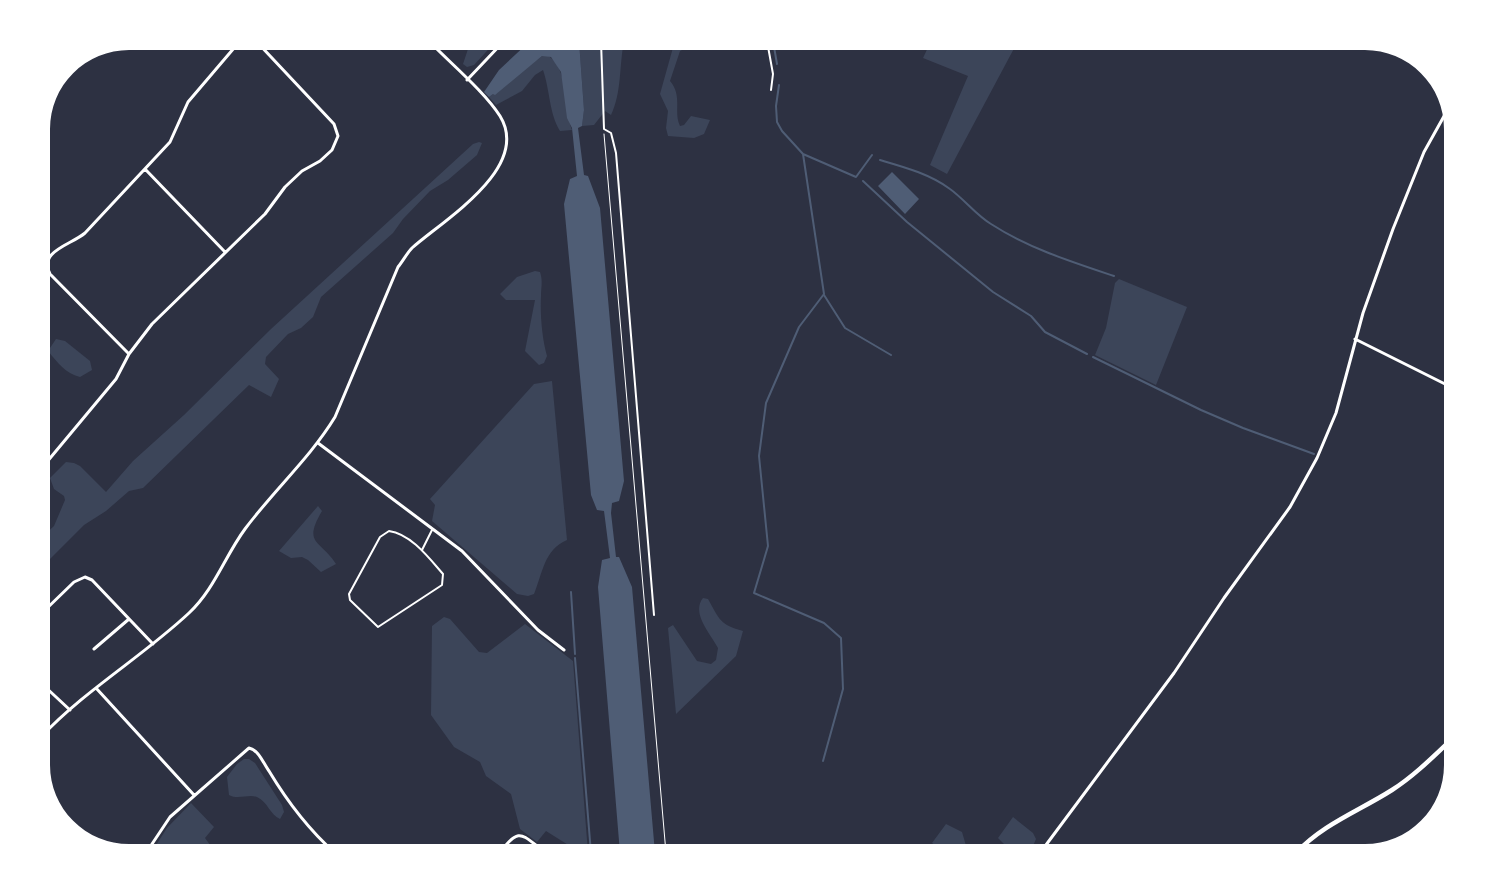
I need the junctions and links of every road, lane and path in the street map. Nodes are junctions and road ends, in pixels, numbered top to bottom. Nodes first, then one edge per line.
1 (232, 50) edge
2 (264, 50) edge
3 (438, 50) edge
4 (495, 50) edge
5 (602, 50) edge
6 (769, 50) edge
7 (467, 80) junction
8 (771, 90) dead end
9 (1443, 118) edge
10 (604, 129) junction
11 (145, 169) junction
12 (225, 252) junction
13 (50, 256) edge
14 (50, 274) edge
15 (1355, 339) junction
16 (129, 354) junction
17 (1444, 384) edge
18 (318, 443) junction
19 (50, 458) edge
20 (433, 528) junction
21 (422, 550) junction
22 (50, 605) edge
23 (654, 615) dead end
24 (129, 618) junction
25 (153, 644) junction
26 (94, 649) dead end
27 (564, 650) dead end
28 (96, 688) junction
29 (50, 691) edge
30 (70, 710) junction
31 (50, 729) edge
32 (1444, 746) edge
33 (194, 794) junction
34 (152, 844) edge
35 (326, 844) edge
36 (506, 844) edge
37 (534, 844) edge
38 (665, 844) edge
39 (1047, 844) edge
40 (1304, 844) edge

1 - 11 street
2 - 12 street
3 - 7 street
4 - 7 street
5 - 10 lane
6 - 8 lane
7 - 18 street
9 - 15 street
10 - 23 lane
10 - 38 path
11 - 12 street
11 - 13 street
12 - 16 street
14 - 16 street
15 - 17 street
15 - 39 street
16 - 19 street
18 - 20 street
18 - 25 street
20 - 21 lane
20 - 27 street
21 - 21 lane
22 - 24 street
24 - 25 street
24 - 26 street
25 - 28 street
28 - 30 street
28 - 33 street
29 - 30 street
30 - 31 street
32 - 40 street
33 - 34 street
33 - 35 street
36 - 37 street

